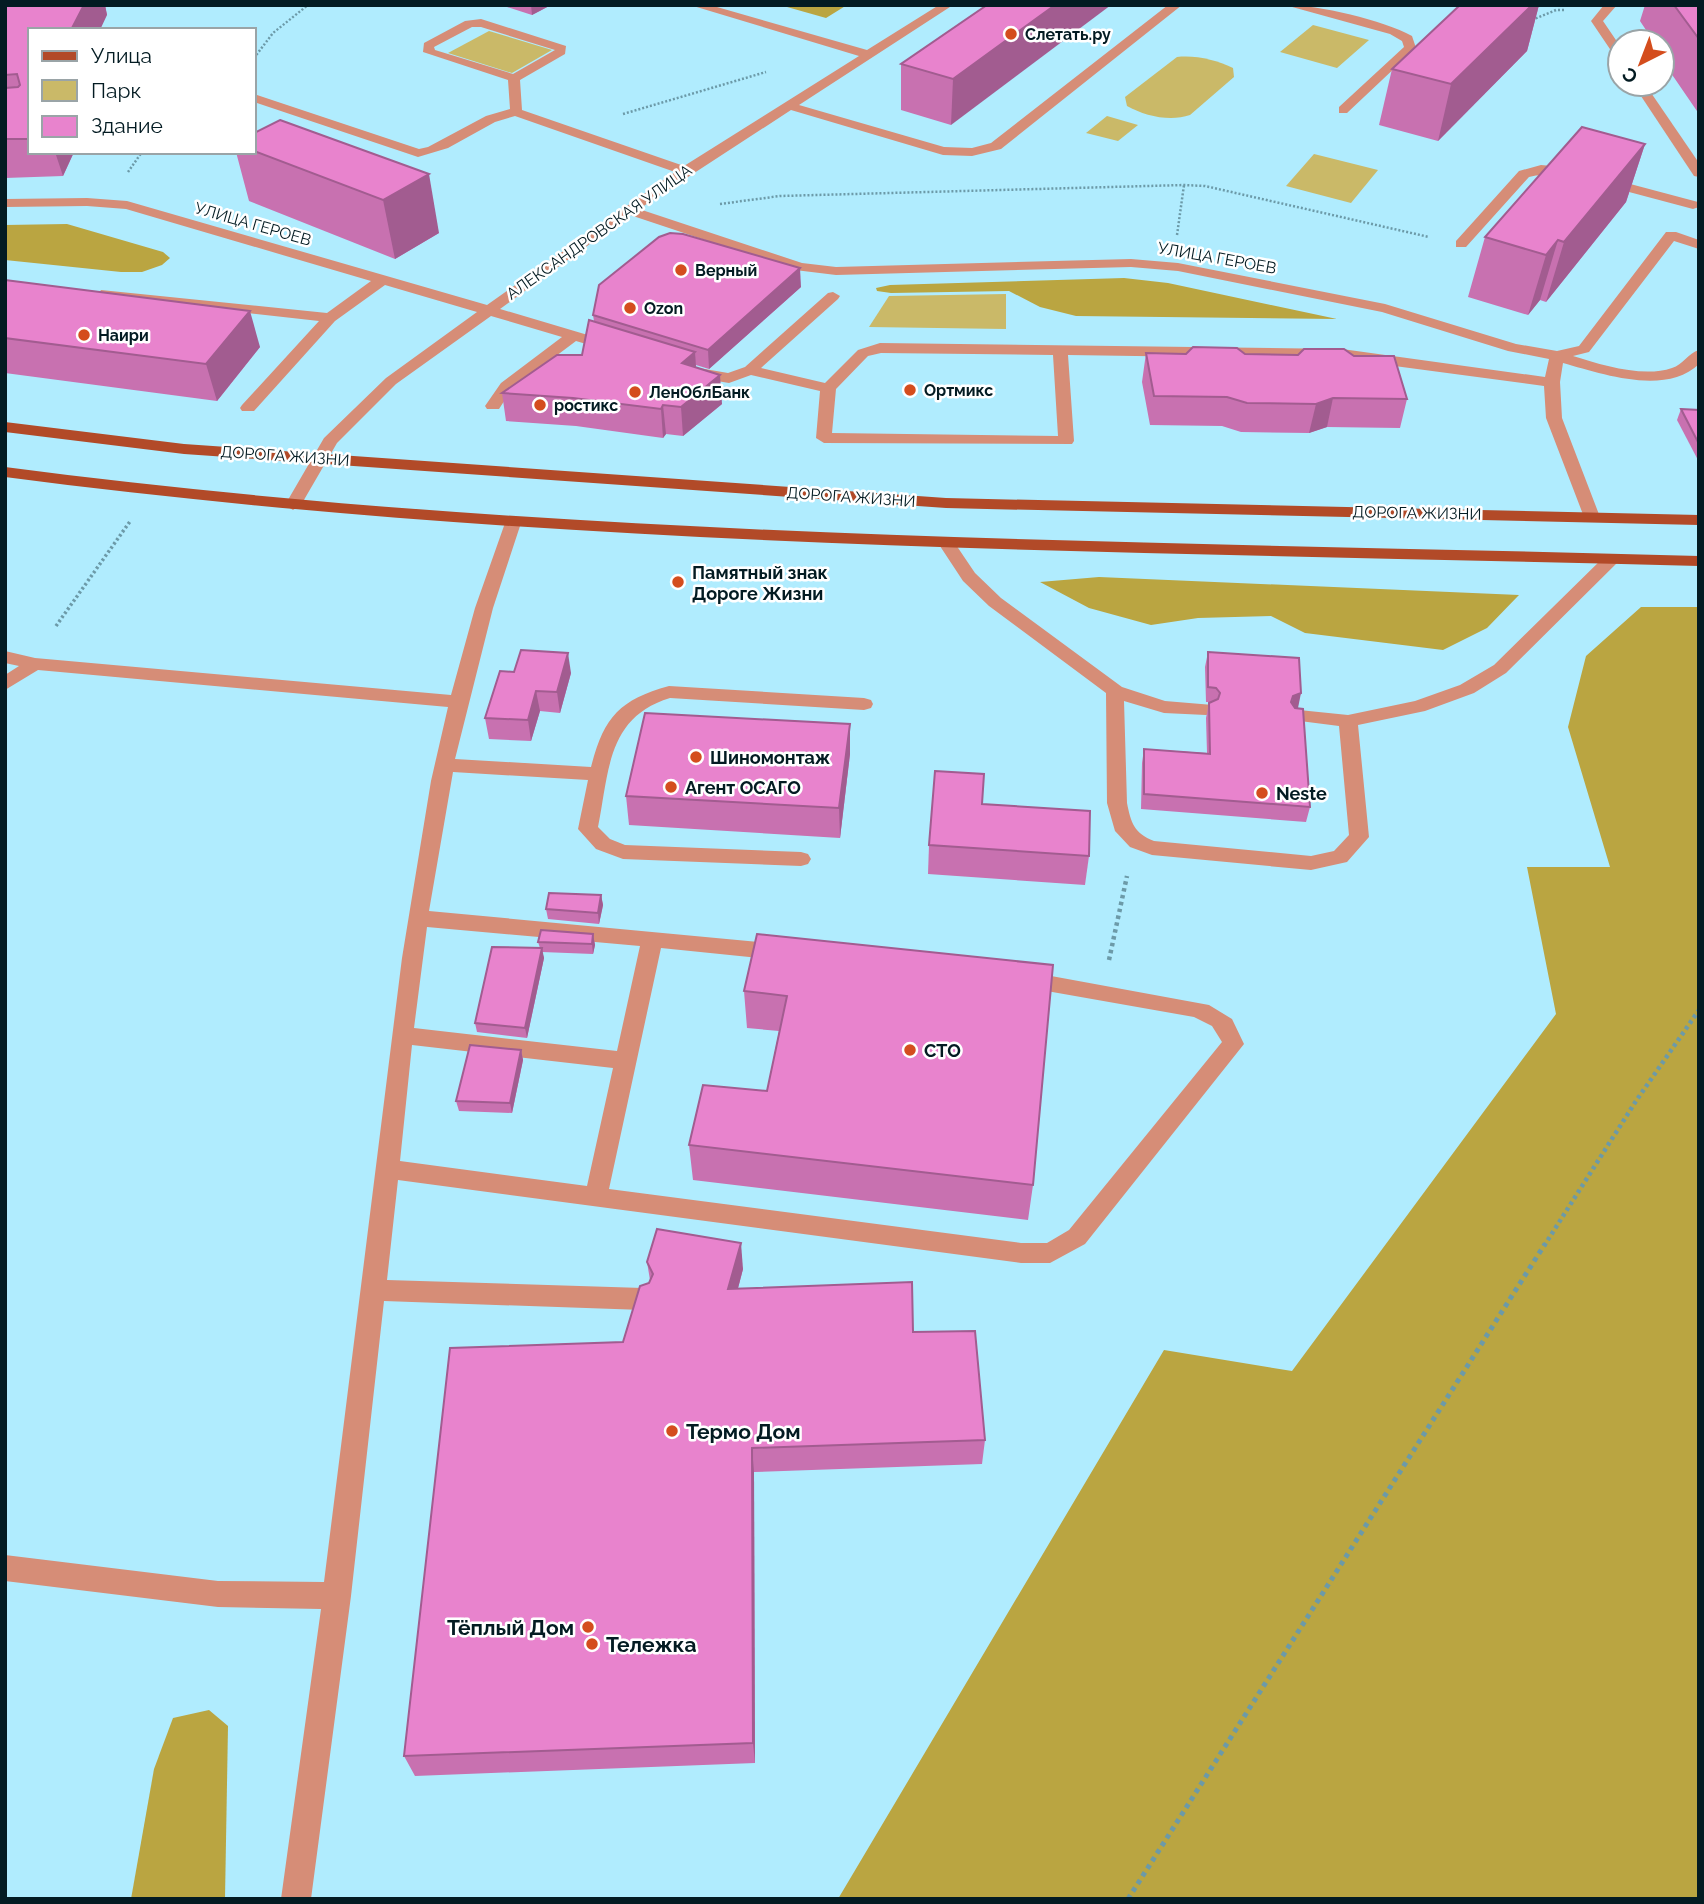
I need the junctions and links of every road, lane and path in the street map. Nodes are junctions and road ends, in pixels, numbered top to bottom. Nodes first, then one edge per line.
1 (308, 5) edge
2 (696, 5) edge
3 (947, 5) edge
4 (1176, 5) edge
5 (1291, 5) edge
6 (1608, 8) edge
7 (1524, 24) dead end
8 (1606, 34) edge
9 (867, 54) junction
10 (256, 55) edge
11 (766, 72) dead end
12 (514, 78) junction
13 (1648, 98) edge
14 (256, 99) edge
15 (787, 105) junction
16 (282, 107) junction
17 (1343, 110) dead end
18 (256, 111) edge
19 (516, 112) junction
20 (568, 130) junction
21 (685, 170) junction
22 (1699, 173) edge
23 (1184, 185) junction
24 (5, 203) edge
25 (716, 205) dead end
26 (628, 210) junction
27 (1685, 216) edge
28 (1177, 237) dead end
29 (1461, 244) joint
30 (1699, 245) edge
31 (382, 280) junction
32 (86, 291) edge
33 (833, 296) dead end
34 (486, 311) junction
35 (330, 318) junction
36 (574, 335) junction
37 (627, 351) edge
38 (1060, 351) junction
39 (1699, 354) edge
40 (1557, 356) junction
41 (680, 368) edge
42 (750, 370) junction
43 (1552, 382) junction
44 (828, 388) junction
45 (493, 406) dead end
46 (248, 408) dead end
47 (5, 426) edge
48 (319, 458) junction
49 (5, 472) edge
50 (293, 505) junction
51 (1592, 517) junction
52 (131, 520) dead end
53 (1699, 520) edge
54 (513, 523) junction
55 (946, 543) junction
56 (1613, 558) junction
57 (1699, 561) edge
58 (57, 626) dead end
59 (5, 657) edge
60 (35, 664) junction
61 (5, 684) edge
62 (1115, 691) junction
63 (457, 702) junction
64 (864, 704) dead end
65 (1206, 709) edge
66 (1298, 716) edge
67 (1348, 720) junction
68 (444, 765) junction
69 (598, 774) junction
70 (1135, 841) junction
71 (801, 859) dead end
72 (418, 918) junction
73 (652, 939) junction
74 (807, 955) edge
75 (999, 976) edge
76 (1103, 991) junction
77 (1699, 1010) edge
78 (402, 1035) junction
79 (625, 1061) junction
80 (387, 1169) junction
81 (596, 1196) junction
82 (373, 1290) junction
83 (643, 1299) edge
84 (5, 1568) edge
85 (337, 1596) junction
86 (296, 1899) edge
87 (1128, 1899) edge

1 - 10 path
2 - 9 street
3 - 9 street, АЛЕКСАНДРОВСКАЯ УЛИЦА
4 - 15 street
5 - 17 street
6 - 7 path
6 - 8 street
9 - 15 street, АЛЕКСАНДРОВСКАЯ УЛИЦА
11 - 20 path
12 - 12 street
12 - 19 street
13 - 22 street
14 - 16 street
15 - 21 street, АЛЕКСАНДРОВСКАЯ УЛИЦА
16 - 18 street
16 - 19 street
19 - 20 street
20 - 21 street
21 - 26 street, АЛЕКСАНДРОВСКАЯ УЛИЦА
23 - 25 path
23 - 28 path
23 - 29 path
24 - 31 street, УЛИЦА ГЕРОЕВ
26 - 34 street, АЛЕКСАНДРОВСКАЯ УЛИЦА
26 - 40 street, УЛИЦА ГЕРОЕВ
27 - 29 street
27 - 30 street
27 - 40 street
31 - 34 street, УЛИЦА ГЕРОЕВ
31 - 35 street
32 - 35 street
33 - 42 street
34 - 36 street, УЛИЦА ГЕРОЕВ
34 - 48 street, АЛЕКСАНДРОВСКАЯ УЛИЦА
35 - 46 street
36 - 37 street, УЛИЦА ГЕРОЕВ
36 - 45 street
38 - 43 street
38 - 44 street
38 - 44 street
39 - 40 street, УЛИЦА ГЕРОЕВ
40 - 43 street
41 - 42 street
42 - 44 street
43 - 51 street
47 - 48 main road, ДОРОГА ЖИЗНИ
48 - 50 street, АЛЕКСАНДРОВСКАЯ УЛИЦА
48 - 51 main road, ДОРОГА ЖИЗНИ
49 - 50 main road
50 - 54 main road
51 - 53 main road, ДОРОГА ЖИЗНИ
52 - 58 path
54 - 55 main road
54 - 63 street
55 - 56 main road
55 - 62 street
56 - 57 main road
56 - 67 street
59 - 60 street
60 - 61 street
60 - 63 street
62 - 65 street
62 - 70 street
63 - 68 street
64 - 69 street
66 - 67 street
67 - 70 street
68 - 69 street
68 - 72 street
69 - 71 street
70 - 76 path
72 - 73 street
72 - 78 street
73 - 74 street
73 - 79 street
75 - 76 street
76 - 81 street
77 - 87 path
78 - 79 street
78 - 80 street
79 - 81 street
80 - 81 street
80 - 82 street
82 - 83 street
82 - 85 street
84 - 85 street
85 - 86 street

